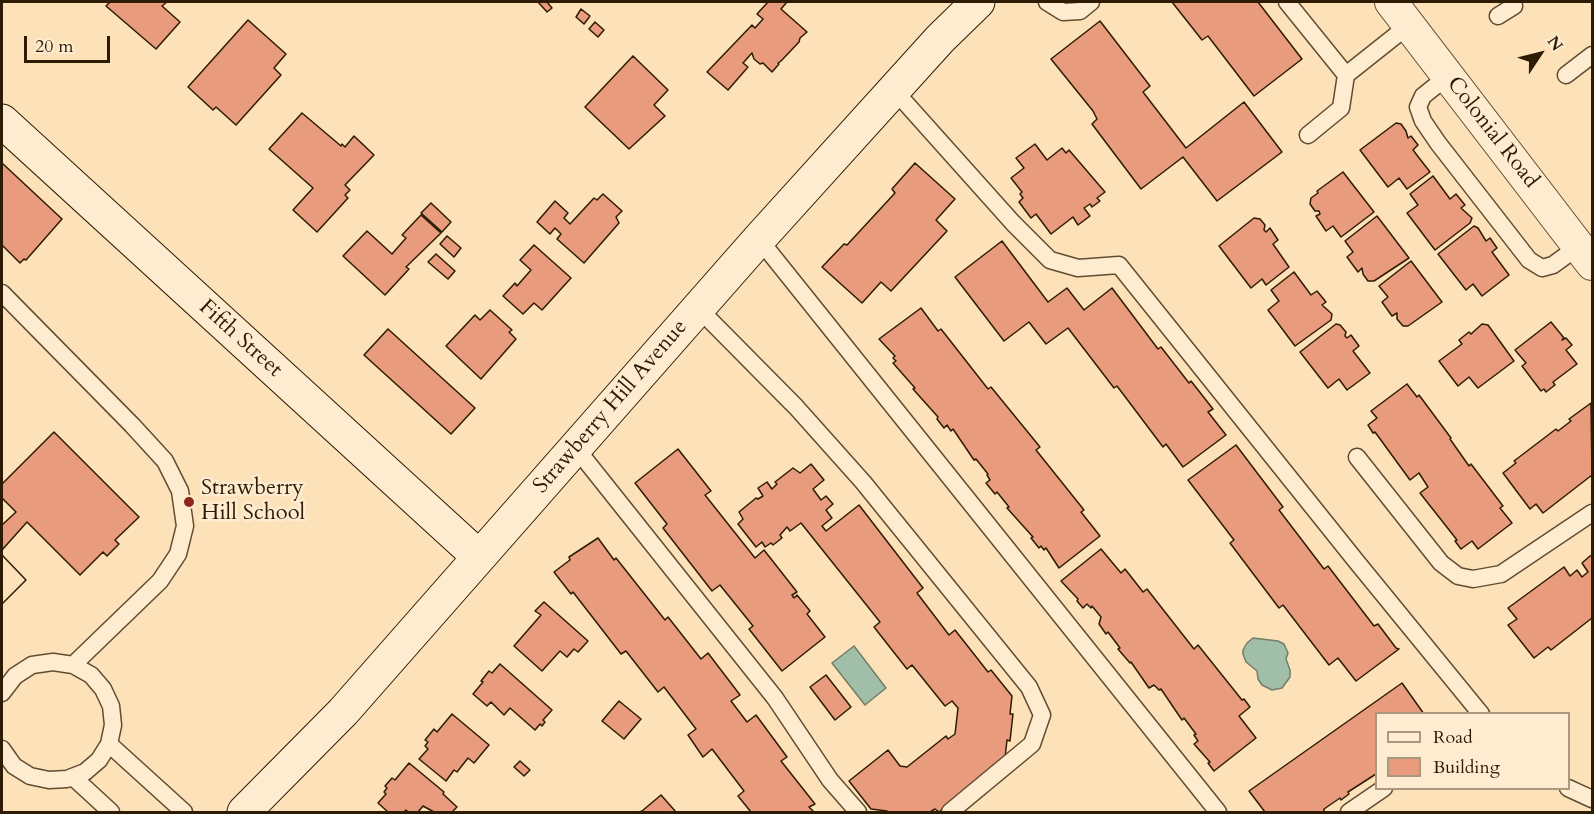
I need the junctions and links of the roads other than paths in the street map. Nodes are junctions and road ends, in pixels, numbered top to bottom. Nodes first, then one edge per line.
1 (978, 2) edge
2 (1047, 2) edge
3 (1091, 2) edge
4 (1287, 2) edge
5 (1514, 6) dead end
6 (1400, 13) edge
7 (1498, 16) dead end
8 (1593, 55) edge
9 (1346, 75) junction
10 (1566, 75) dead end
11 (1448, 76) junction
12 (894, 90) junction
13 (2, 122) edge
14 (1308, 135) dead end
15 (759, 239) junction
16 (1586, 255) edge
17 (2, 293) edge
18 (698, 308) junction
19 (575, 447) junction
20 (1357, 457) dead end
21 (1593, 513) edge
22 (479, 557) junction
23 (73, 665) junction
24 (2, 693) edge
25 (1479, 712) edge
26 (109, 744) junction
27 (2, 749) edge
28 (73, 777) junction
29 (1570, 788) edge
30 (1383, 790) edge
31 (1593, 799) edge
32 (111, 813) edge
33 (184, 813) edge
34 (244, 813) edge
35 (858, 813) edge
36 (950, 813) edge
37 (1218, 813) edge
38 (1349, 813) edge

1 - 12 main road, Strawberry Hill Avenue
2 - 3 lane
4 - 9 lane
5 - 7 lane
6 - 9 lane
6 - 11 street, Colonial Road
8 - 10 lane
9 - 14 lane
11 - 16 street, Colonial Road
11 - 16 lane
12 - 15 main road, Strawberry Hill Avenue
12 - 25 lane
13 - 22 main road, Fifth Street
15 - 18 main road, Strawberry Hill Avenue
15 - 37 lane
17 - 23 lane
18 - 19 main road, Strawberry Hill Avenue
18 - 36 lane
19 - 22 main road, Strawberry Hill Avenue
19 - 35 lane
20 - 21 lane
22 - 34 main road, Strawberry Hill Avenue
23 - 24 lane
23 - 26 lane
26 - 28 lane
26 - 33 lane
27 - 28 lane
28 - 32 lane
29 - 31 lane
30 - 38 lane

